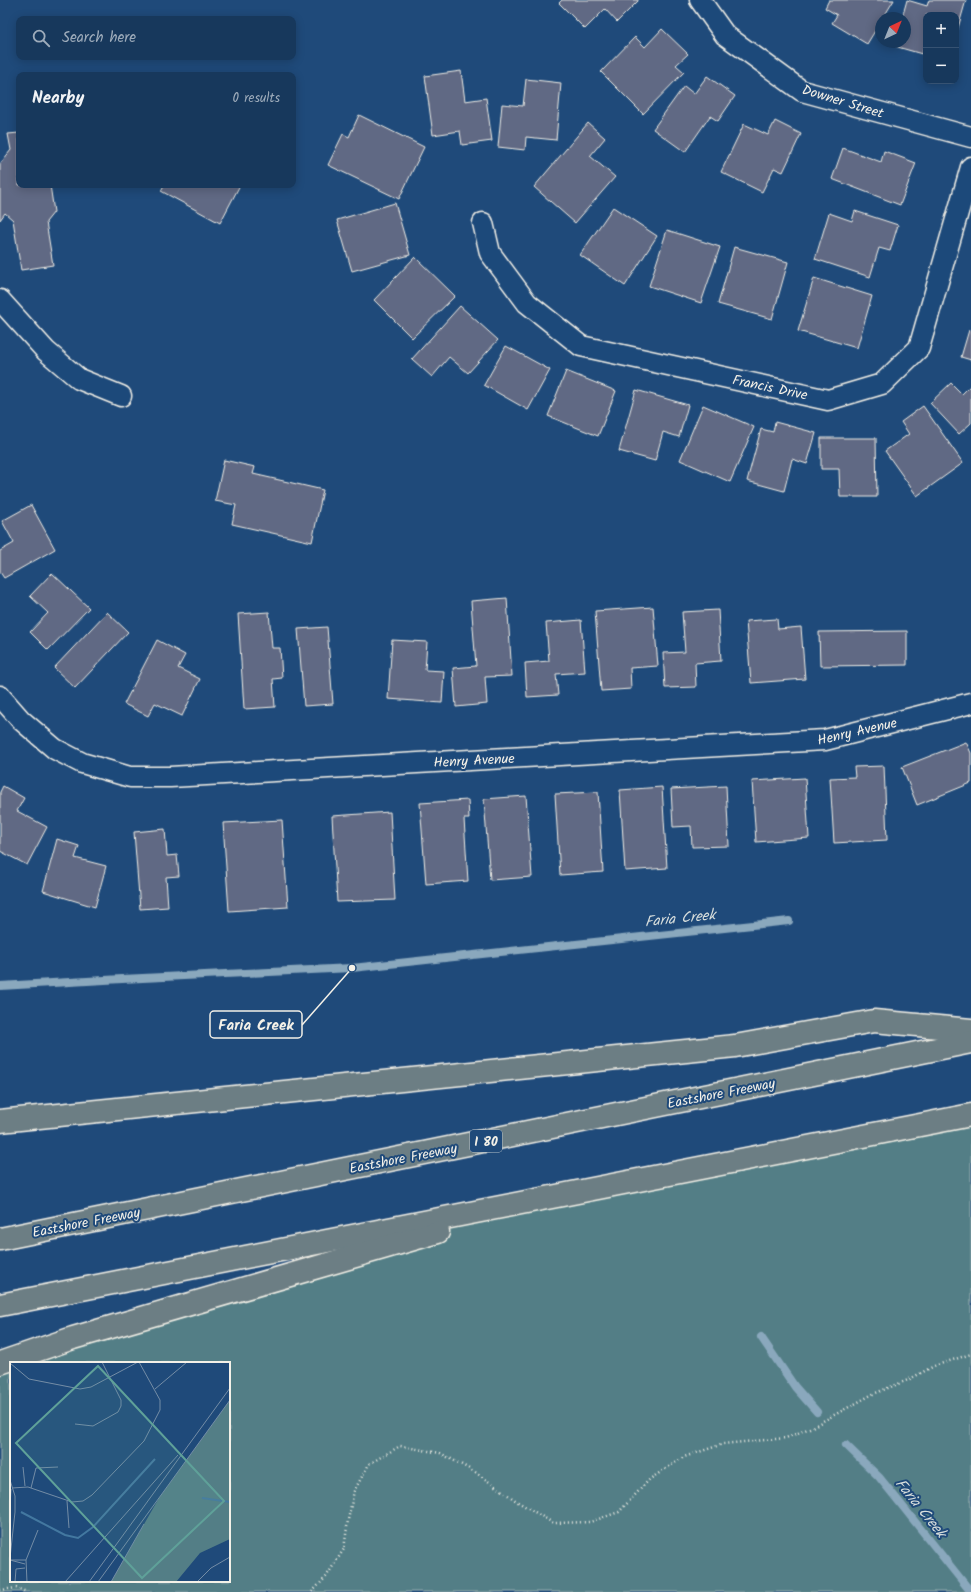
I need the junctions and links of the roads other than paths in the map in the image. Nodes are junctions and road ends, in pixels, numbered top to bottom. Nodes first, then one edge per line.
1 (700, 0) edge
2 (971, 137) edge
3 (971, 168) edge
4 (483, 223) dead end
5 (0, 300) edge
6 (121, 396) dead end
7 (0, 696) edge
8 (971, 703) edge
9 (971, 1030) edge
10 (971, 1042) edge
11 (971, 1115) edge
12 (0, 1121) edge
13 (579, 1191) junction
14 (0, 1239) edge
15 (0, 1306) edge
16 (0, 1363) edge

1 - 2 street, Downer Street
3 - 4 street, Francis Drive
5 - 6 street
7 - 8 street, Henry Avenue
9 - 12 highway
10 - 14 highway, Eastshore Freeway / I 80
11 - 13 highway
13 - 15 highway
13 - 16 highway

